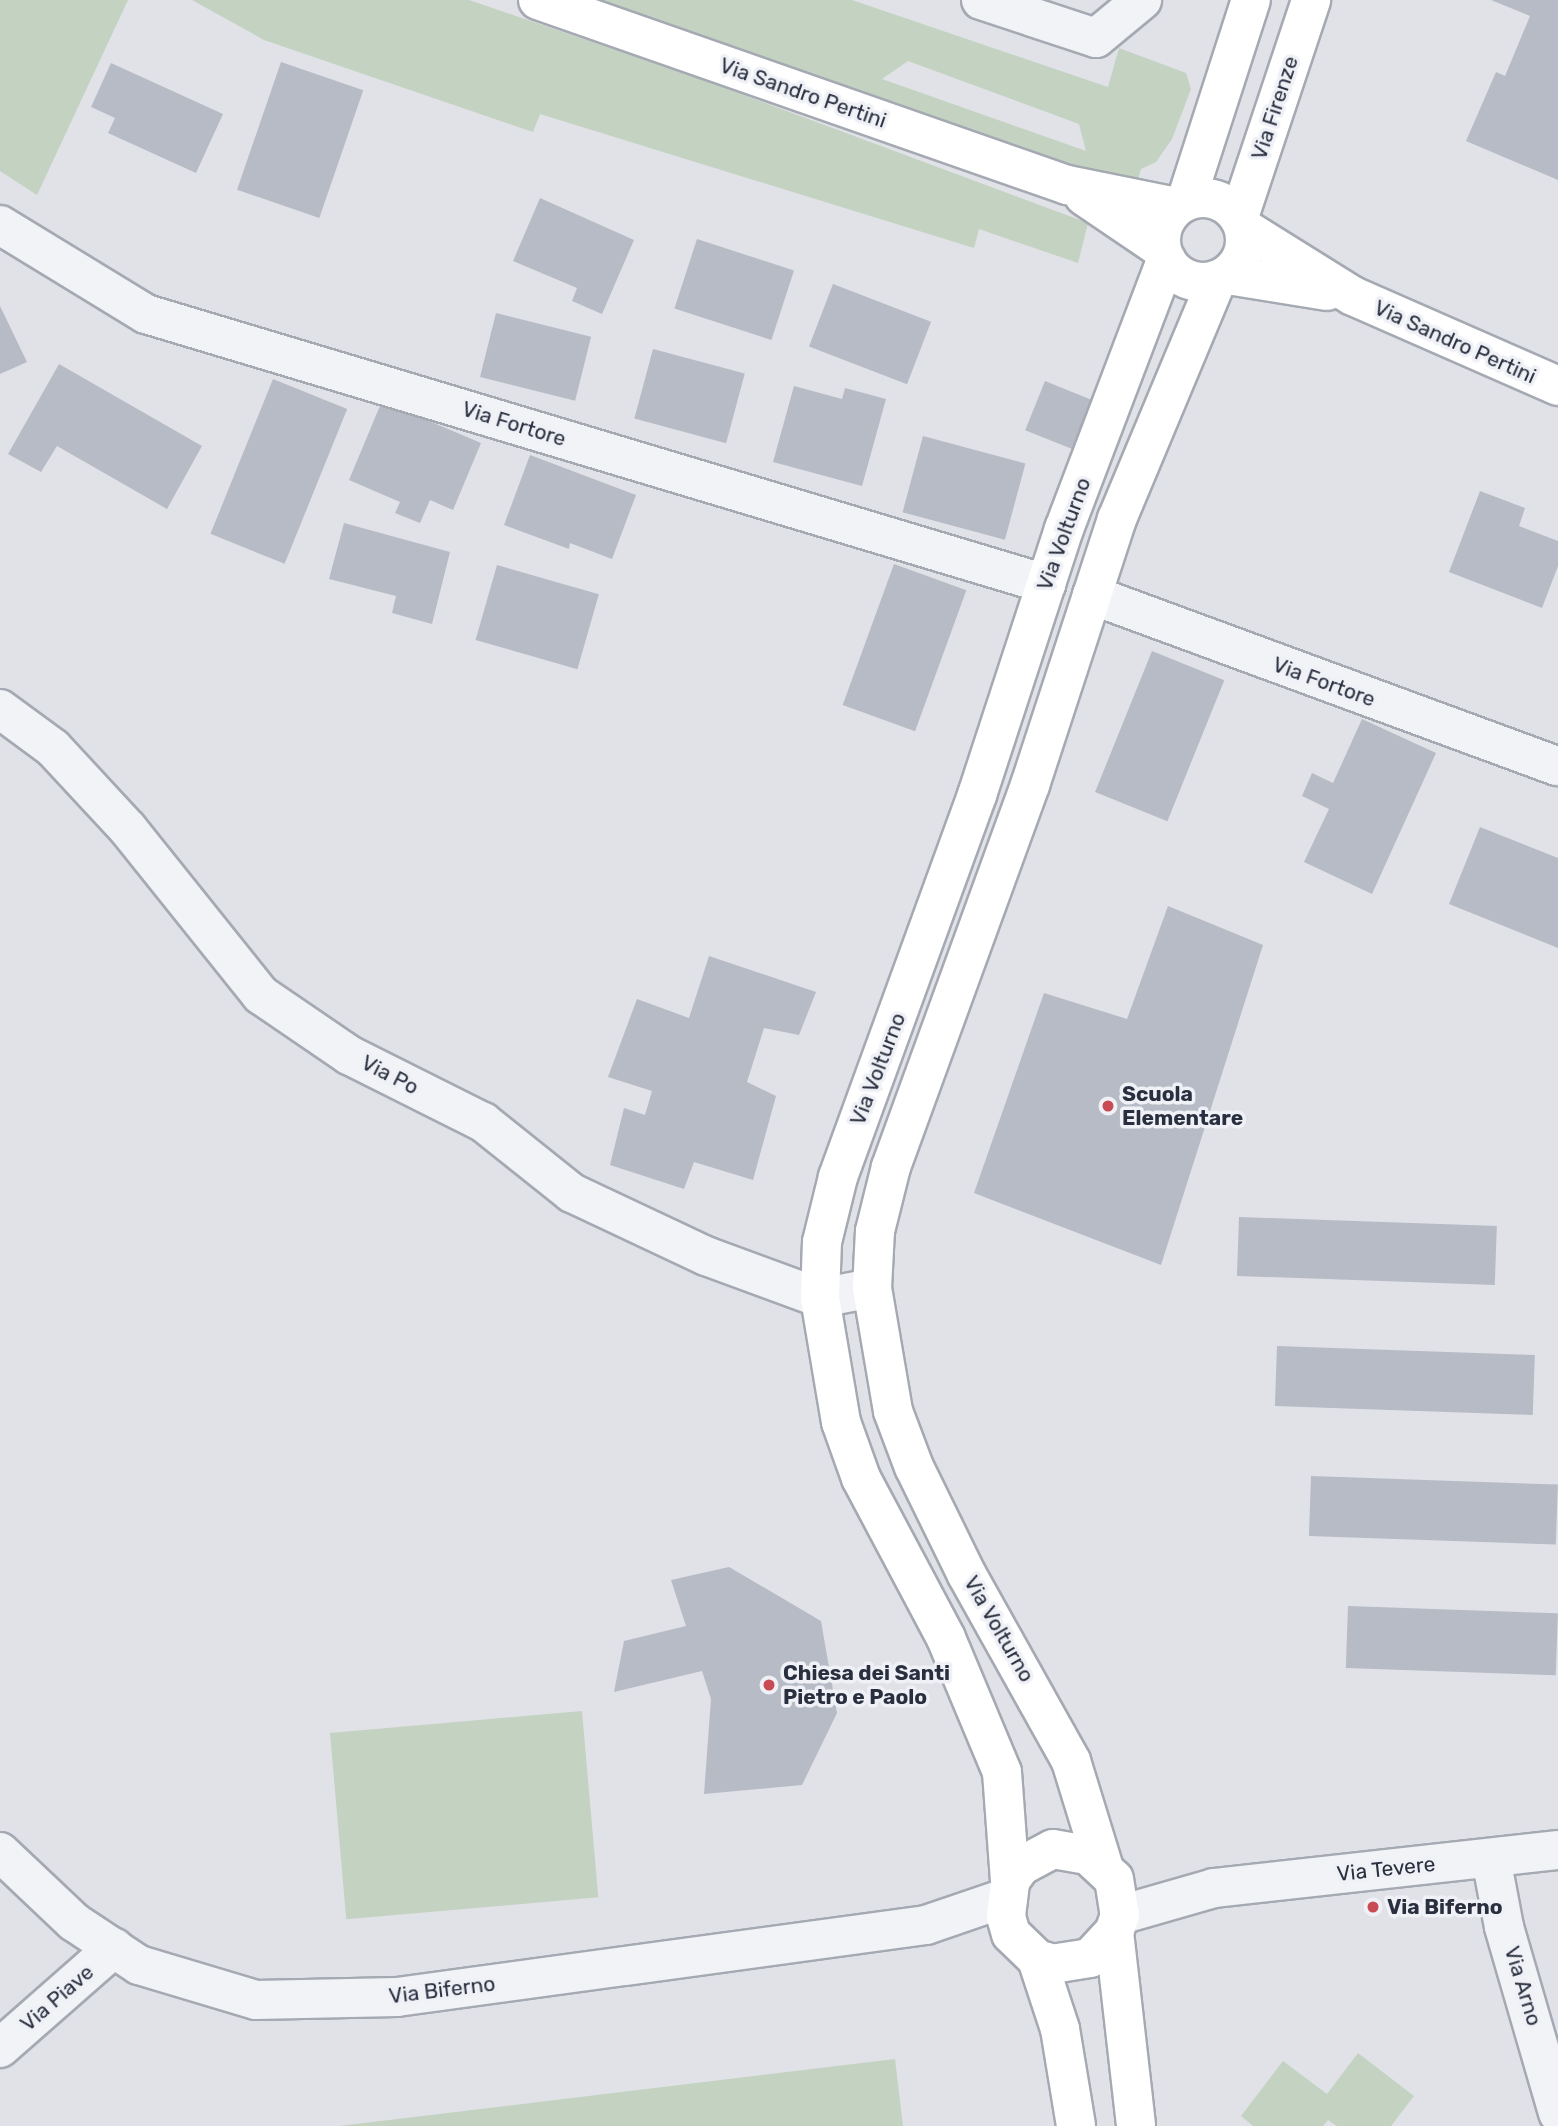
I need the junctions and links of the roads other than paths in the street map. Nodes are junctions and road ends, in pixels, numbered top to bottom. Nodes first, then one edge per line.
1 (538, 0) edge
2 (982, 0) edge
3 (1142, 0) edge
4 (1251, 0) edge
5 (1311, 0) edge
6 (1067, 185) junction
7 (1181, 204) junction
8 (1242, 223) junction
9 (0, 225) edge
10 (1164, 254) junction
11 (1223, 277) junction
12 (1353, 296) junction
13 (1558, 386) edge
14 (1046, 584) junction
15 (1092, 596) junction
16 (0, 709) edge
17 (1558, 765) edge
18 (873, 1288) junction
19 (820, 1298) junction
20 (1558, 1850) edge
21 (0, 1852) edge
22 (1491, 1858) junction
23 (1113, 1898) junction
24 (1016, 1918) junction
25 (114, 1948) junction
26 (0, 2048) edge
27 (1558, 2113) edge
28 (1076, 2126) edge
29 (1136, 2126) edge

1 - 6 street, Via Sandro Pertini
2 - 3 street
4 - 7 street
5 - 8 street, Via Firenze
6 - 7 street, Via Sandro Pertini
6 - 10 street, Via Sandro Pertini
7 - 8 street, Via Sandro Pertini
7 - 10 street
8 - 11 street
8 - 12 street, Via Sandro Pertini
9 - 14 street, Via Fortore
10 - 11 street, Via Sandro Pertini
10 - 14 street, Via Volturno
11 - 12 street, Via Sandro Pertini
11 - 15 street, Via Volturno
12 - 13 street, Via Sandro Pertini
14 - 19 street, Via Volturno
15 - 17 street, Via Fortore
15 - 18 street, Via Volturno
16 - 19 street, Via Po
18 - 19 street
18 - 23 street, Via Volturno
19 - 24 street, Via Volturno
20 - 22 street, Via Tevere
21 - 25 street, Via Biferno
22 - 23 street, Via Tevere
22 - 27 street, Via Arno
23 - 24 street
23 - 24 street
23 - 29 street, Via Volturno
24 - 25 street, Via Biferno
24 - 28 street, Via Volturno
25 - 26 street, Via Piave

